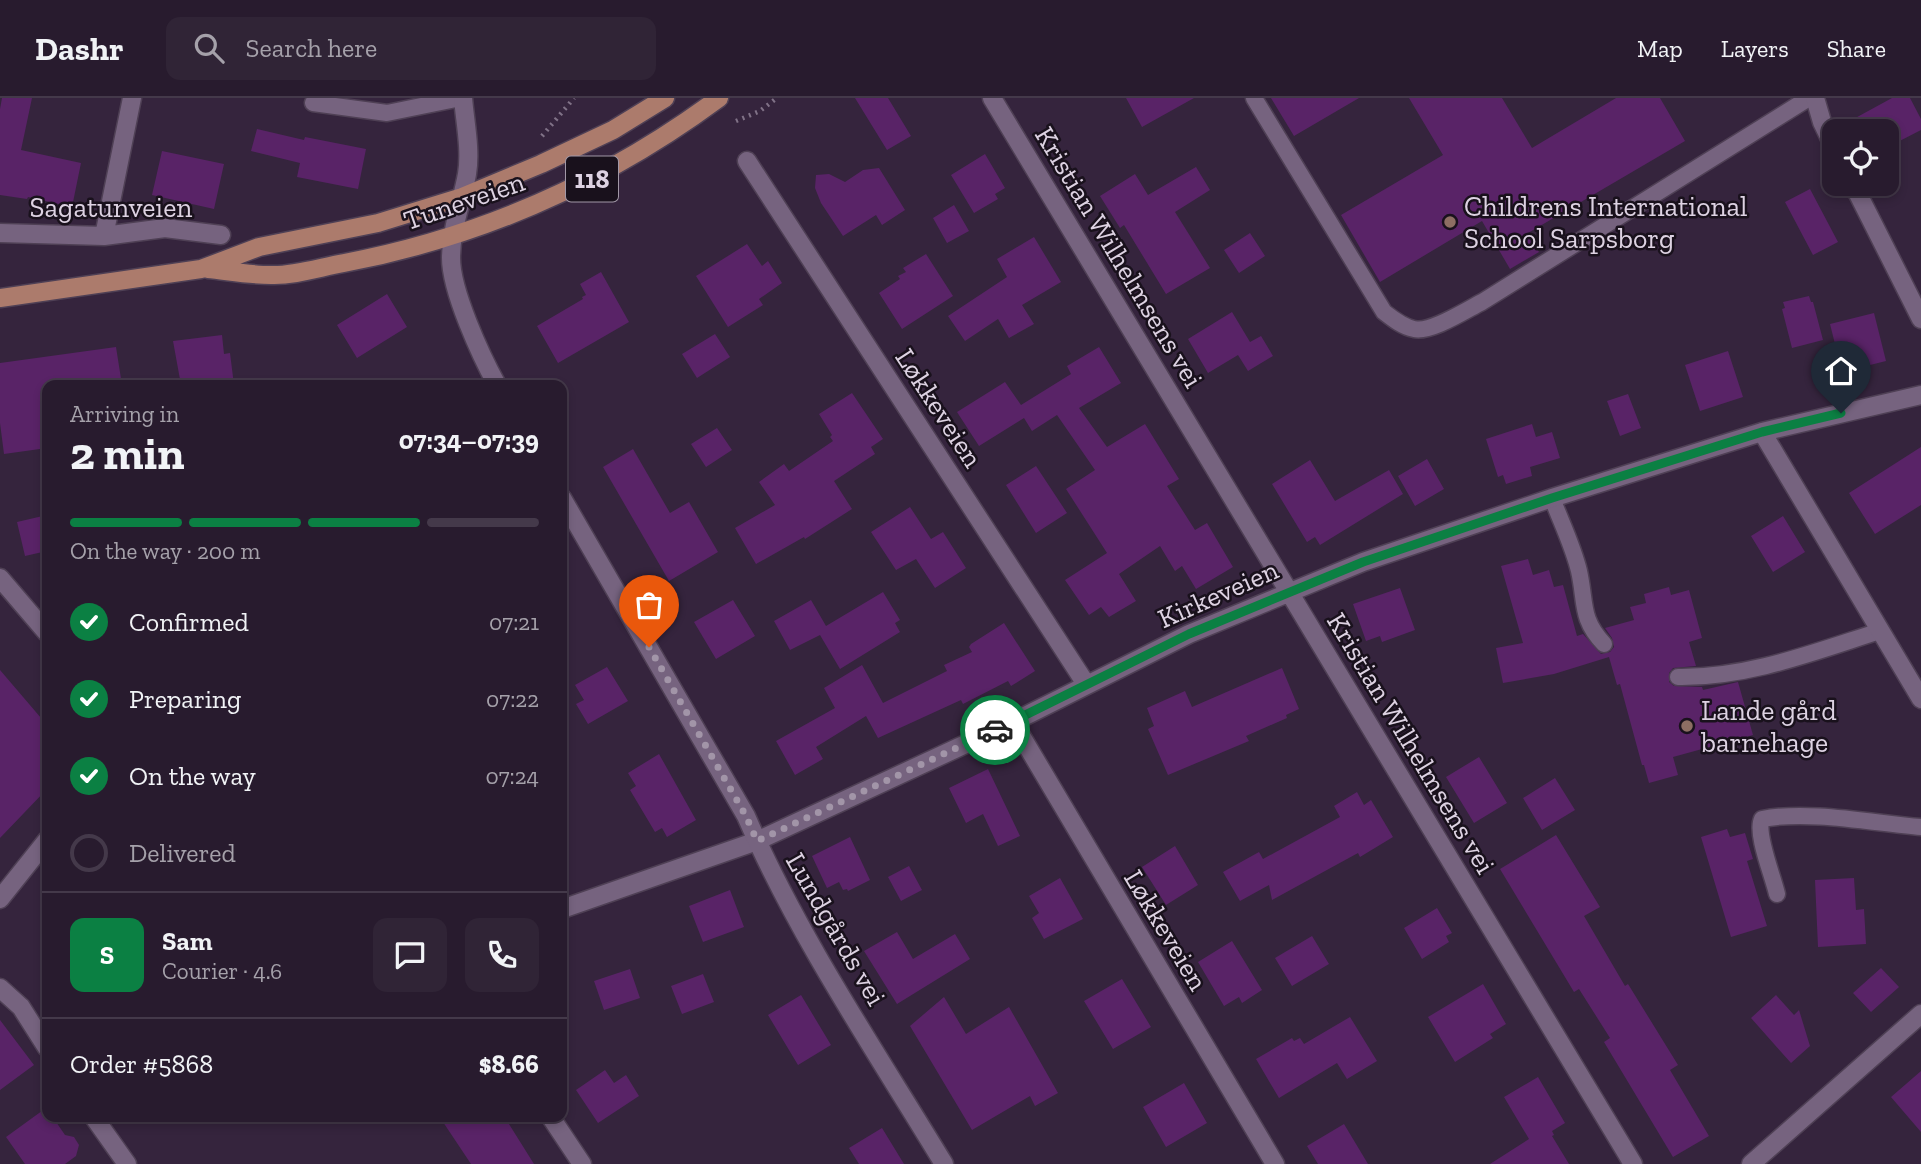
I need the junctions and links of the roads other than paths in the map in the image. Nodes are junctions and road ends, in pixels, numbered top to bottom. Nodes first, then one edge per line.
1 (132, 98) edge
2 (462, 98) edge
3 (664, 98) edge
4 (719, 98) edge
5 (992, 98) edge
6 (1254, 98) edge
7 (1809, 98) edge
8 (1815, 98) edge
9 (313, 103) dead end
10 (1822, 122) edge
11 (747, 161) dead end
12 (1859, 196) edge
13 (462, 197) junction
14 (0, 233) edge
15 (221, 235) dead end
16 (104, 236) junction
17 (452, 236) junction
18 (201, 269) junction
19 (0, 298) edge
20 (1921, 319) edge
21 (495, 380) edge
22 (1921, 395) edge
23 (1762, 432) junction
24 (1552, 498) junction
25 (567, 509) edge
26 (0, 578) edge
27 (1289, 591) junction
28 (42, 627) edge
29 (1880, 631) junction
30 (1604, 644) dead end
31 (1678, 677) dead end
32 (1086, 684) junction
33 (1921, 699) edge
34 (1013, 722) junction
35 (1921, 827) edge
36 (757, 841) junction
37 (42, 846) edge
38 (1777, 894) dead end
39 (0, 899) edge
40 (567, 907) edge
41 (0, 988) edge
42 (1921, 1014) edge
43 (42, 1037) edge
44 (97, 1122) edge
45 (554, 1122) edge
46 (1759, 1162) edge
47 (127, 1164) edge
48 (582, 1164) edge
49 (944, 1164) edge
50 (1275, 1164) edge
51 (1633, 1164) edge

1 - 16 street
2 - 9 lane
2 - 13 street
3 - 13 main road, Tuneveien / 118
4 - 17 main road, Tuneveien / 118
5 - 27 street, Kristian Wilhelmsens vei
6 - 7 lane
8 - 10 street
11 - 32 street, Løkkeveien
12 - 20 street
13 - 17 street
13 - 18 main road, Tuneveien / 118
14 - 16 street, Sagatunveien
15 - 16 street, Sagatunveien
17 - 18 main road, Tuneveien / 118
17 - 21 street
18 - 19 main road, Tuneveien / 118
22 - 23 street, Kirkeveien
23 - 24 street, Kirkeveien
23 - 29 street
24 - 27 street, Kirkeveien
24 - 30 lane
25 - 36 street, Lundgårds vei
26 - 28 street
27 - 32 street, Kirkeveien
27 - 51 street, Kristian Wilhelmsens vei
29 - 31 lane
29 - 33 street
32 - 34 street, Kirkeveien
34 - 36 street, Kirkeveien
34 - 50 street, Løkkeveien
35 - 38 lane
36 - 40 street, Kirkeveien
36 - 49 street, Lundgårds vei
37 - 39 street
41 - 43 street
42 - 46 street
44 - 47 street
45 - 48 street

